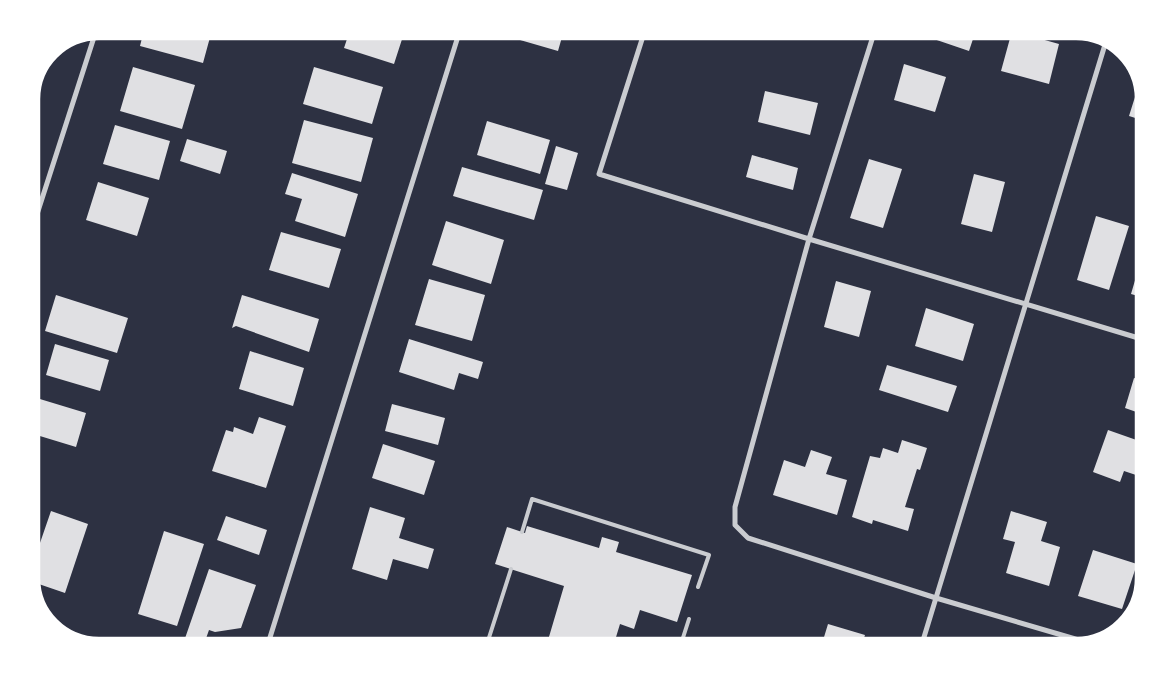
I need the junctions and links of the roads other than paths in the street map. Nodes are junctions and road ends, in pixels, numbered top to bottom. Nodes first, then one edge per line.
1 (93, 39) edge
2 (457, 39) edge
3 (642, 39) edge
4 (872, 39) edge
5 (1105, 46) edge
6 (39, 208) edge
7 (809, 239) junction
8 (1026, 304) junction
9 (1136, 337) edge
10 (522, 532) dead end
11 (511, 569) dead end
12 (698, 587) dead end
13 (936, 598) junction
14 (689, 619) dead end
15 (270, 638) edge
16 (489, 638) edge
17 (683, 638) edge
18 (923, 638) edge
19 (1070, 638) edge

1 - 6 street
2 - 15 street
3 - 7 street
4 - 7 street
5 - 8 street
7 - 8 street
7 - 13 street
8 - 9 street
8 - 13 street
10 - 12 lane
11 - 16 lane
13 - 18 street
13 - 19 street
14 - 17 lane

